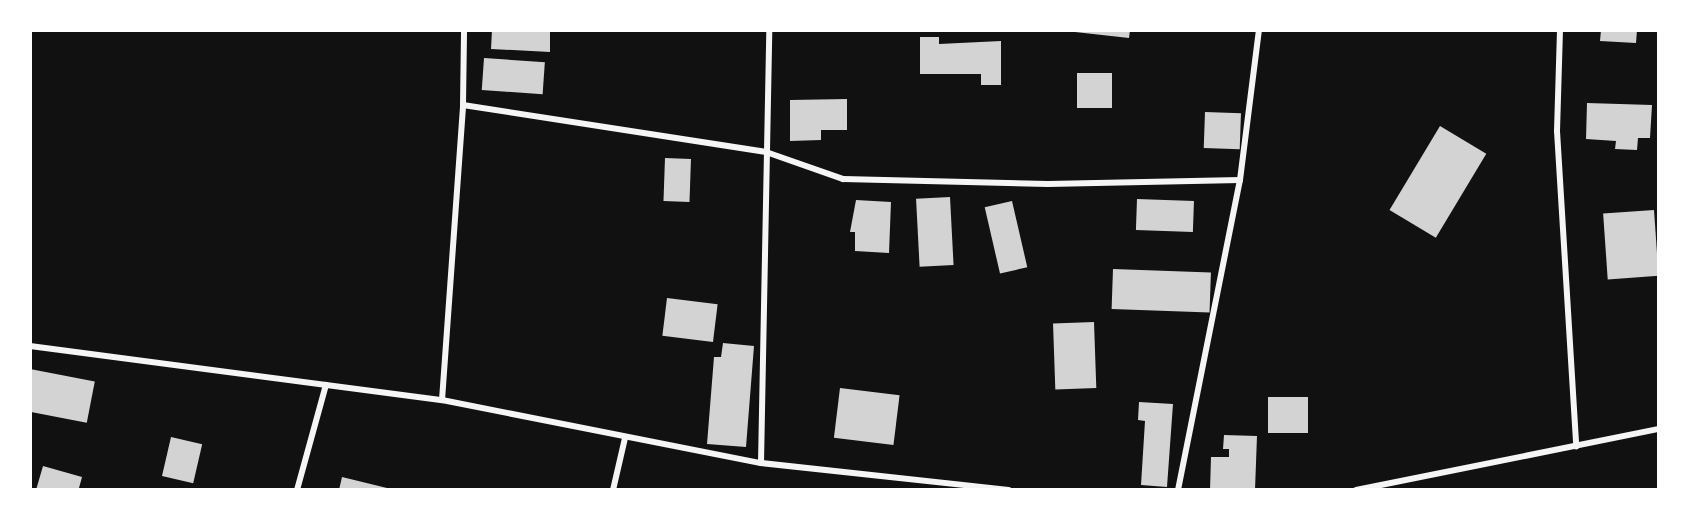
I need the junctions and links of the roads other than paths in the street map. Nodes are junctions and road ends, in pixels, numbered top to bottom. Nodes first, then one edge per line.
1 (464, 30) edge
2 (768, 30) edge
3 (1259, 30) edge
4 (1560, 30) edge
5 (463, 105) junction
6 (766, 152) junction
7 (1240, 180) junction
8 (30, 346) edge
9 (326, 385) junction
10 (442, 400) junction
11 (1659, 429) edge
12 (625, 438) junction
13 (1576, 446) junction
14 (760, 463) junction
15 (297, 490) edge
16 (613, 490) edge
17 (1009, 490) edge
18 (1178, 490) edge
19 (1356, 490) edge

1 - 5 street
2 - 6 street
3 - 7 street
4 - 13 street
5 - 6 street
5 - 10 street
6 - 7 street
6 - 14 street
7 - 18 street
8 - 9 street
9 - 10 street
9 - 15 street
10 - 12 street
11 - 13 street
12 - 14 street
12 - 16 street
13 - 19 street
14 - 17 street

